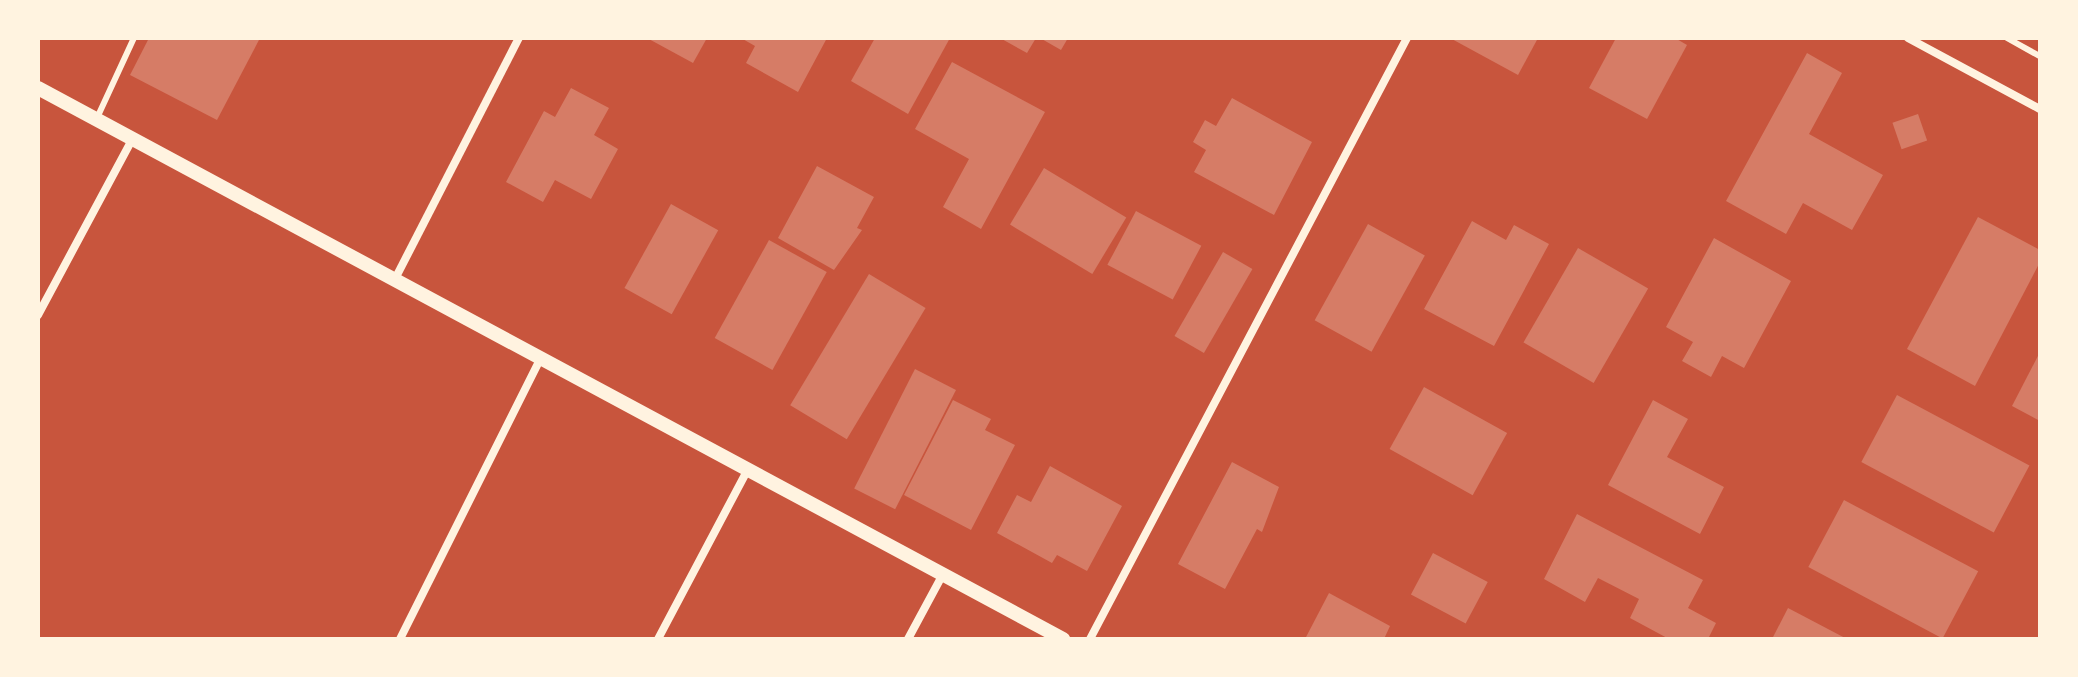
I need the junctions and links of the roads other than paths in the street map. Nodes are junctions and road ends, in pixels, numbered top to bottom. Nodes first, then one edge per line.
1 (134, 38) edge
2 (519, 38) edge
3 (1407, 38) edge
4 (1908, 38) edge
5 (2007, 38) edge
6 (2040, 56) edge
7 (38, 88) edge
8 (2040, 109) edge
9 (97, 119) junction
10 (133, 138) junction
11 (395, 279) junction
12 (38, 315) edge
13 (541, 357) junction
14 (749, 468) junction
15 (943, 574) junction
16 (400, 639) edge
17 (658, 639) edge
18 (908, 639) edge
19 (1063, 639) edge
20 (1090, 639) edge

1 - 9 lane
2 - 11 street
3 - 20 street
4 - 8 street
5 - 6 lane
7 - 9 street
9 - 10 street
10 - 11 street
10 - 12 street
11 - 13 street
13 - 14 street
13 - 16 street
14 - 15 street
14 - 17 street
15 - 18 street
15 - 19 street

